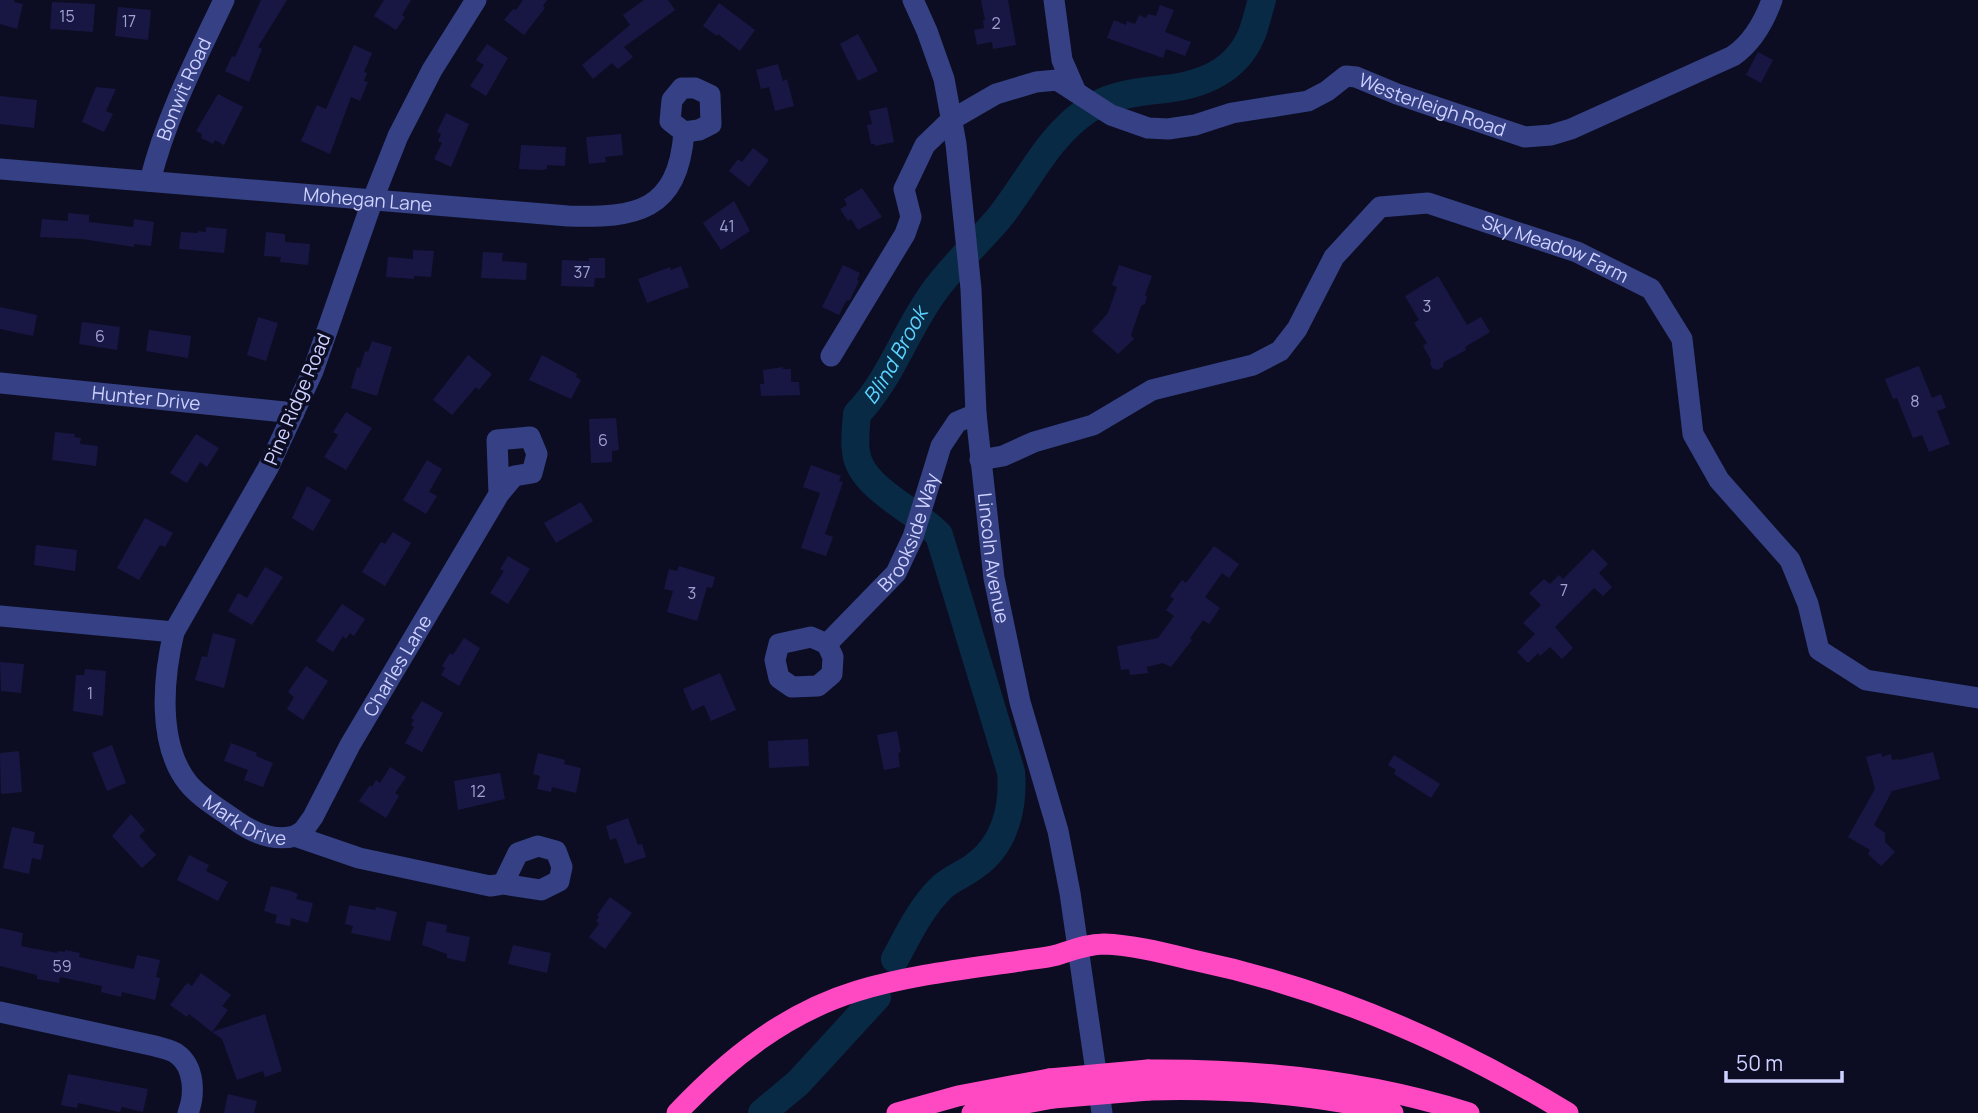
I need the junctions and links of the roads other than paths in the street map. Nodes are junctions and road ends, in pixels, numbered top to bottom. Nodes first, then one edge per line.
1 (224, 0) edge
2 (476, 0) edge
3 (913, 0) edge
4 (1054, 0) edge
5 (1772, 0) edge
6 (1077, 94) junction
7 (951, 120) junction
8 (684, 132) dead end
9 (0, 169) edge
10 (150, 181) junction
11 (373, 199) junction
12 (831, 356) dead end
13 (0, 383) edge
14 (294, 413) junction
15 (976, 414) junction
16 (980, 460) junction
17 (499, 494) dead end
18 (0, 616) edge
19 (174, 632) junction
20 (827, 644) dead end
21 (1978, 698) edge
22 (295, 836) junction
23 (503, 884) dead end
24 (1077, 948) junction
25 (0, 1012) edge
26 (1149, 1080) junction
27 (1051, 1088) junction
28 (188, 1113) edge
29 (677, 1113) edge
30 (897, 1113) edge
31 (972, 1113) edge
32 (1102, 1113) edge
33 (1393, 1113) edge
34 (1469, 1113) edge
35 (1568, 1113) edge

1 - 10 street, Bonwit Road
2 - 11 street, Pine Ridge Road
3 - 7 street, Lincoln Avenue
4 - 6 street
5 - 6 street, Westerleigh Road
6 - 7 street, Westerleigh Road
7 - 12 street, Westerleigh Road
7 - 15 street, Lincoln Avenue
8 - 11 street, Mohegan Lane
9 - 10 street, Mohegan Lane
10 - 11 street, Mohegan Lane
11 - 14 street, Pine Ridge Road
13 - 14 street, Hunter Drive
14 - 19 street, Pine Ridge Road
15 - 16 street, Lincoln Avenue
15 - 20 street, Brookside Way
16 - 21 street, Sky Meadow Farm
16 - 24 street, Lincoln Avenue
17 - 22 street, Charles Lane
18 - 19 street
19 - 22 street, Mark Drive
22 - 23 street, Mark Drive
24 - 29 highway
24 - 32 street, Lincoln Avenue
24 - 35 highway
25 - 28 street
26 - 27 highway, bridge
26 - 33 highway
26 - 34 highway
27 - 30 highway
27 - 31 highway

